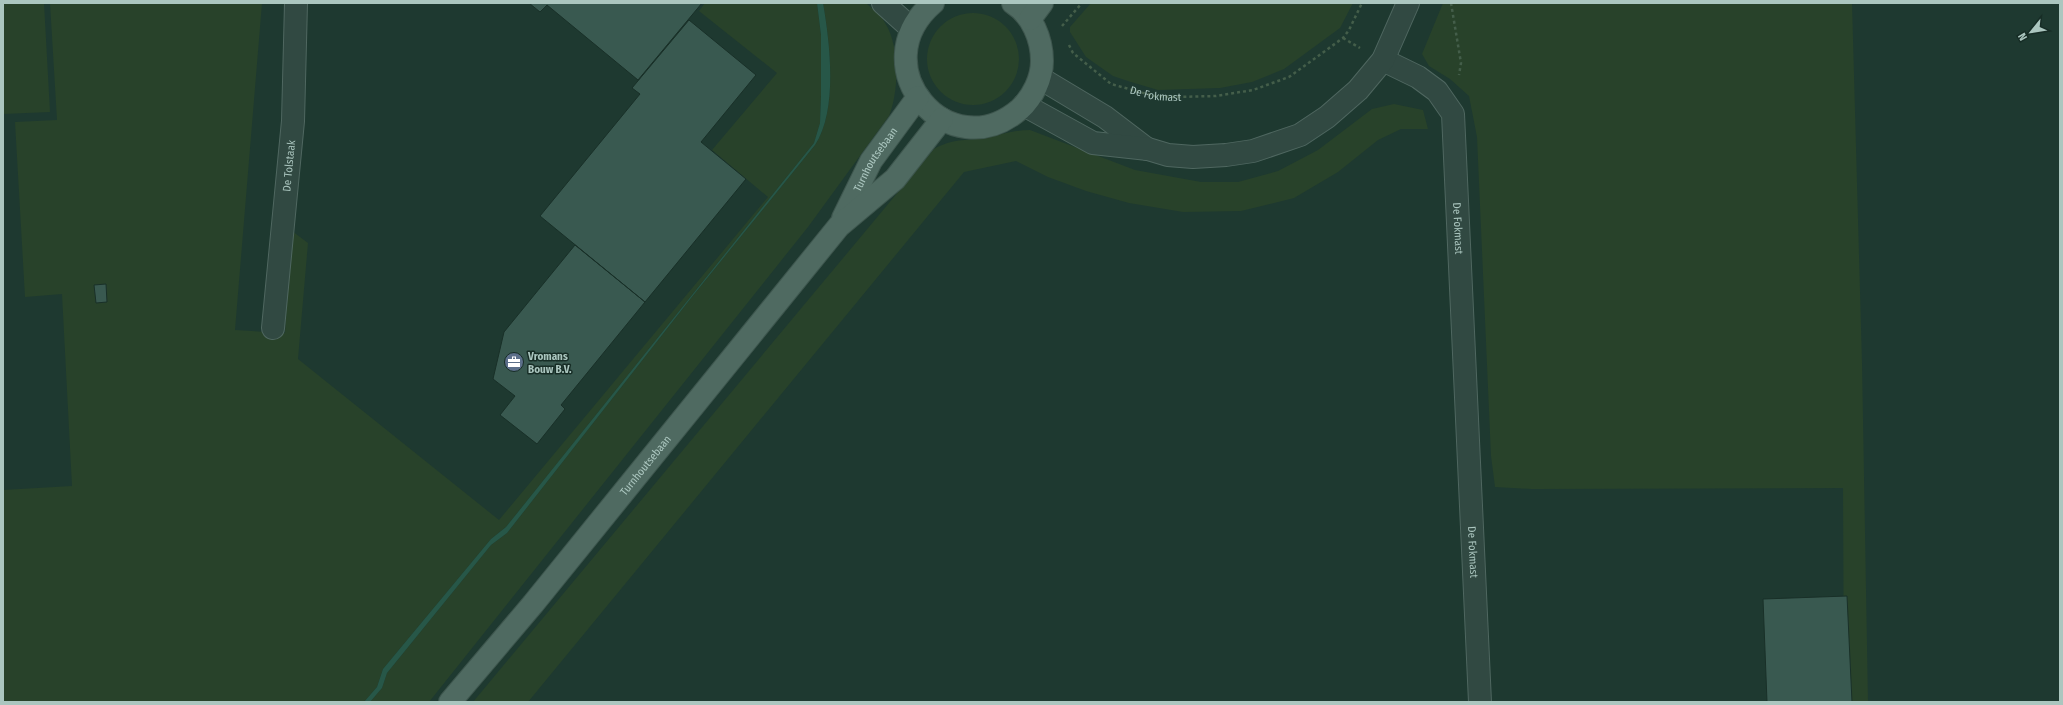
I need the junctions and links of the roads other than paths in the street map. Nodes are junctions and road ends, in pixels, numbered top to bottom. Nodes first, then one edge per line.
1 (296, 3) edge
2 (883, 3) edge
3 (933, 3) edge
4 (1013, 3) edge
5 (1408, 3) edge
6 (1036, 11) edge
7 (912, 28) junction
8 (1383, 60) junction
9 (1040, 78) junction
10 (918, 97) junction
11 (1024, 105) junction
12 (942, 119) junction
13 (1148, 149) junction
14 (839, 226) junction
15 (273, 328) dead end
16 (450, 702) edge
17 (1480, 702) edge

1 - 15 street, De Tolstaak
2 - 7 street
3 - 7 main road
4 - 6 main road
5 - 8 street
6 - 9 main road
7 - 10 main road
8 - 13 street
8 - 17 street, De Fokmast
9 - 11 main road
9 - 13 street
10 - 12 main road
10 - 14 main road, Turnhoutsebaan
11 - 12 main road
11 - 13 street
12 - 14 main road, Turnhoutsebaan
14 - 16 main road, Turnhoutsebaan

